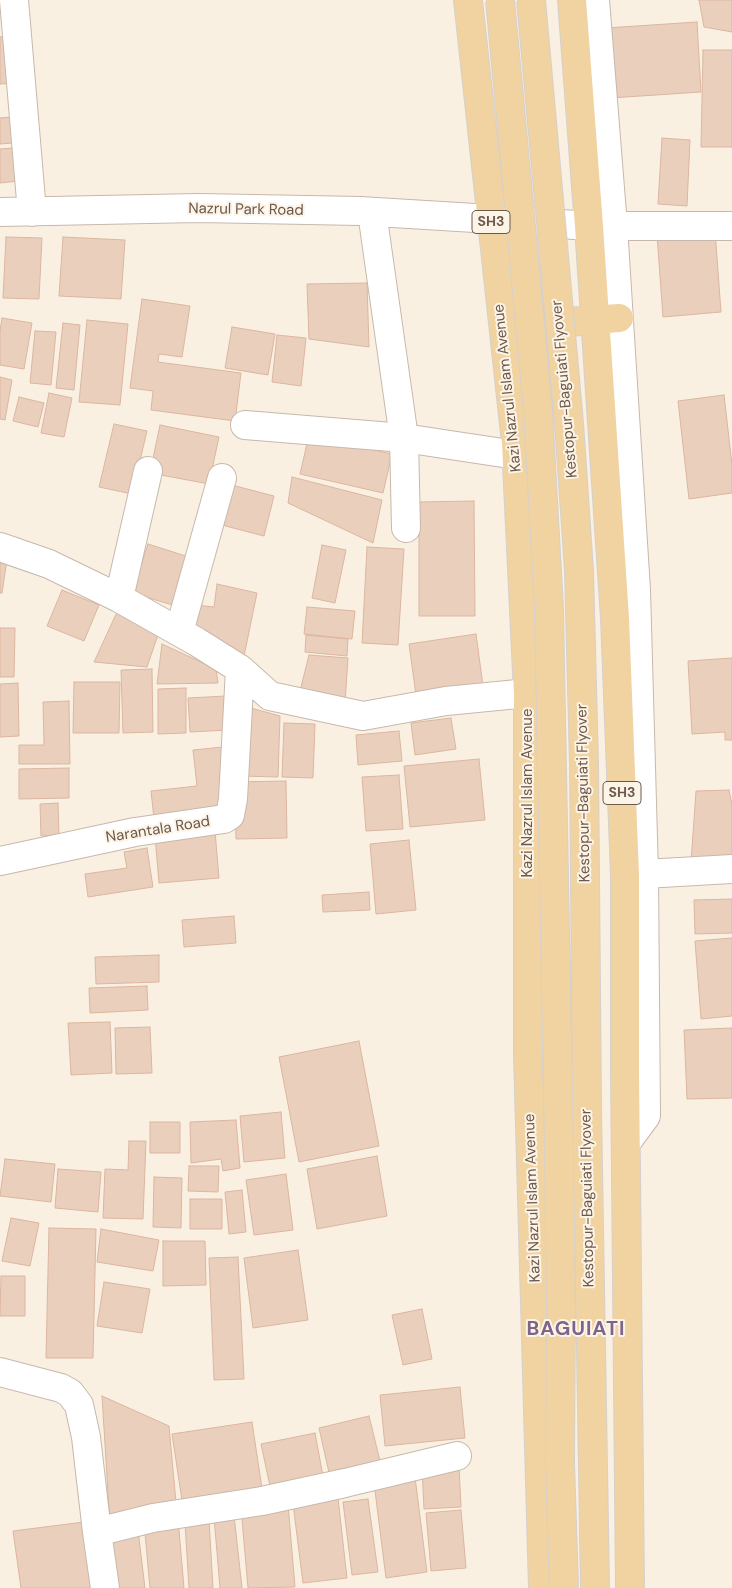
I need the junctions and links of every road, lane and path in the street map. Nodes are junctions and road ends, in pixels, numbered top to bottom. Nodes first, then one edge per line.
1 (14, 0) edge
2 (468, 0) edge
3 (500, 0) edge
4 (531, 0) edge
5 (572, 0) edge
6 (595, 0) edge
7 (0, 212) edge
8 (32, 212) junction
9 (372, 212) junction
10 (491, 219) junction
11 (601, 226) junction
12 (732, 226) edge
13 (607, 319) junction
14 (503, 327) junction
15 (245, 425) dead end
16 (404, 438) junction
17 (516, 455) junction
18 (148, 471) dead end
19 (222, 478) dead end
20 (406, 528) dead end
21 (0, 547) edge
22 (119, 598) junction
23 (179, 632) junction
24 (240, 669) junction
25 (528, 693) junction
26 (0, 861) edge
27 (732, 869) edge
28 (644, 874) junction
29 (626, 1143) junction
30 (0, 1372) edge
31 (457, 1456) dead end
32 (97, 1532) junction
33 (105, 1588) edge
34 (543, 1588) edge
35 (564, 1588) edge
36 (595, 1588) edge
37 (630, 1588) edge

1 - 8 street
2 - 10 main road, Kazi Nazrul Islam Avenue / SH3
3 - 35 main road, Kestopur-Baguiati Flyover, bridge
4 - 36 main road, Kestopur-Baguiati Flyover, bridge
5 - 11 main road, SH3
6 - 11 street
7 - 8 street, Nazrul Park Road
8 - 9 street, Nazrul Park Road
9 - 10 street, Nazrul Park Road
9 - 16 street
10 - 11 street, Nazrul Park Road
10 - 14 main road, Kazi Nazrul Islam Avenue / SH3
11 - 12 street, Nazrul Park Road
11 - 13 main road, SH3
13 - 14 main road
13 - 28 street
13 - 29 main road, SH3
14 - 17 main road, Kazi Nazrul Islam Avenue / SH3
15 - 16 street
16 - 17 street
16 - 20 street
17 - 25 main road, Kazi Nazrul Islam Avenue / SH3
18 - 22 street
19 - 23 street
21 - 22 street
22 - 23 street
23 - 24 street
24 - 25 street
24 - 26 street, Narantala Road
25 - 34 main road, Kazi Nazrul Islam Avenue / SH3
27 - 28 street
28 - 29 street
29 - 37 main road, SH3
30 - 32 street
31 - 32 street
32 - 33 street

